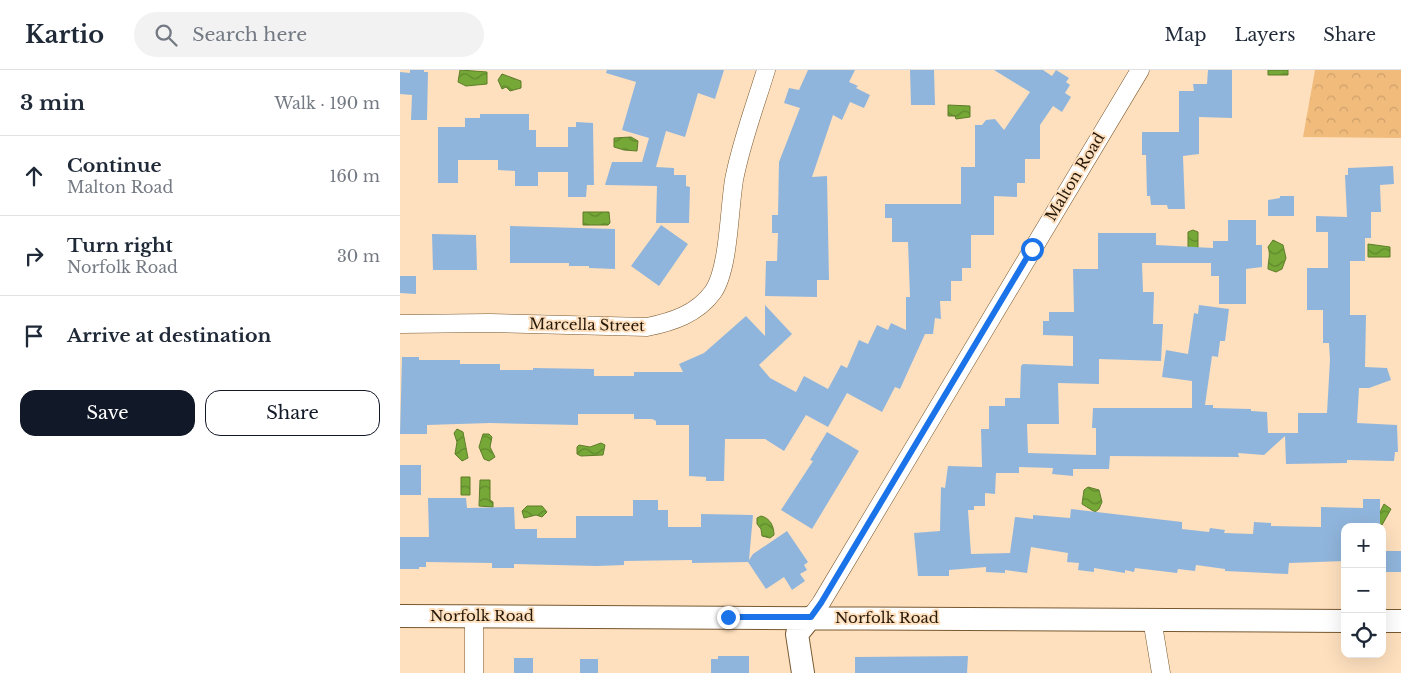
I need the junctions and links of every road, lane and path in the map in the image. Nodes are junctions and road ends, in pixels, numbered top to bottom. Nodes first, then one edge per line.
1 (766, 70) edge
2 (1140, 70) edge
3 (400, 324) edge
4 (400, 616) edge
5 (474, 616) junction
6 (811, 617) junction
7 (1152, 619) junction
8 (1341, 621) edge
9 (1386, 621) edge
10 (1401, 622) edge
11 (474, 673) edge
12 (803, 673) edge
13 (1161, 673) edge

1 - 3 street, Marcella Street
2 - 6 street, Malton Road
4 - 5 street, Norfolk Road
5 - 6 street, Norfolk Road
5 - 11 street
6 - 7 street, Norfolk Road
6 - 12 street, Malton Road
7 - 8 street, Norfolk Road
7 - 13 street
9 - 10 street

